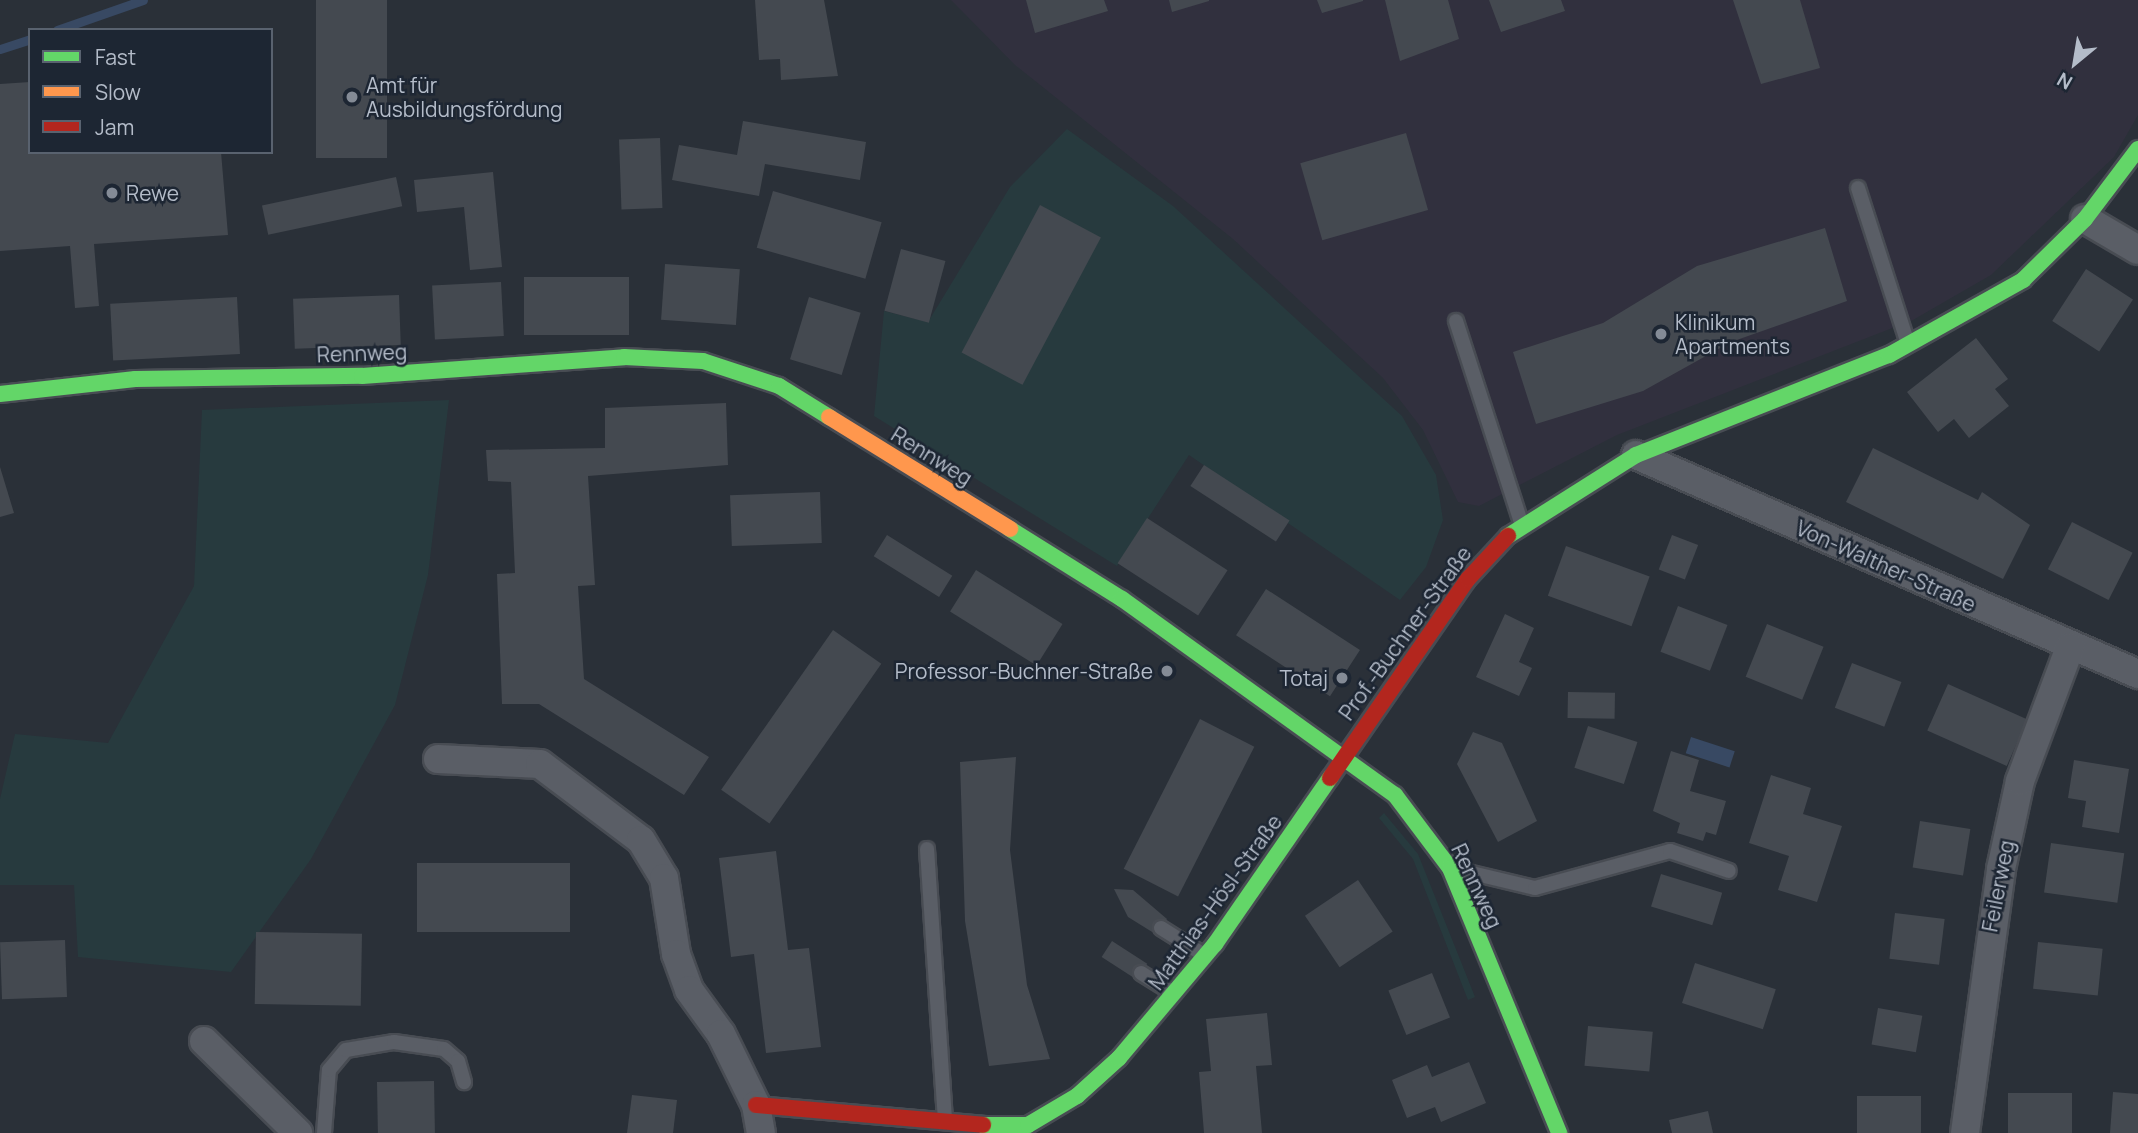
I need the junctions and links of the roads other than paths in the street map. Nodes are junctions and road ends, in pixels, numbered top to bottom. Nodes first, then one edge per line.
1 (2138, 149) edge
2 (1858, 188) dead end
3 (2085, 219) junction
4 (2138, 250) edge
5 (1455, 321) dead end
6 (1909, 346) junction
7 (0, 394) edge
8 (1636, 455) junction
9 (1521, 523) junction
10 (2070, 647) junction
11 (2138, 674) edge
12 (1343, 757) junction
13 (438, 759) dead end
14 (927, 849) dead end
15 (1450, 868) junction
16 (1729, 872) dead end
17 (1161, 928) dead end
18 (1206, 956) junction
19 (1141, 973) dead end
20 (1175, 995) junction
21 (204, 1041) dead end
22 (464, 1082) dead end
23 (756, 1105) junction
24 (945, 1123) junction
25 (298, 1133) edge
26 (324, 1133) edge
27 (761, 1133) edge
28 (1559, 1133) edge
29 (1965, 1133) edge

1 - 3 main road, Prof.-Buchner-Straße
2 - 6 lane
3 - 4 street
3 - 6 main road, Prof.-Buchner-Straße
5 - 9 lane
6 - 8 main road, Prof.-Buchner-Straße
7 - 12 main road, Rennweg
8 - 9 main road, Prof.-Buchner-Straße
8 - 10 street, Von-Walther-Straße
9 - 12 main road, Prof.-Buchner-Straße
10 - 11 street, Von-Walther-Straße
10 - 29 street, Feilerweg
12 - 15 main road, Rennweg
12 - 18 main road, Matthias-Hösl-Straße
13 - 23 street
14 - 24 lane
15 - 16 lane
15 - 28 main road, Rennweg
17 - 18 lane
18 - 20 main road, Matthias-Hösl-Straße
19 - 20 lane
20 - 24 main road, Matthias-Hösl-Straße
21 - 25 street
22 - 26 lane
23 - 24 main road, Matthias-Hösl-Straße
23 - 27 street

